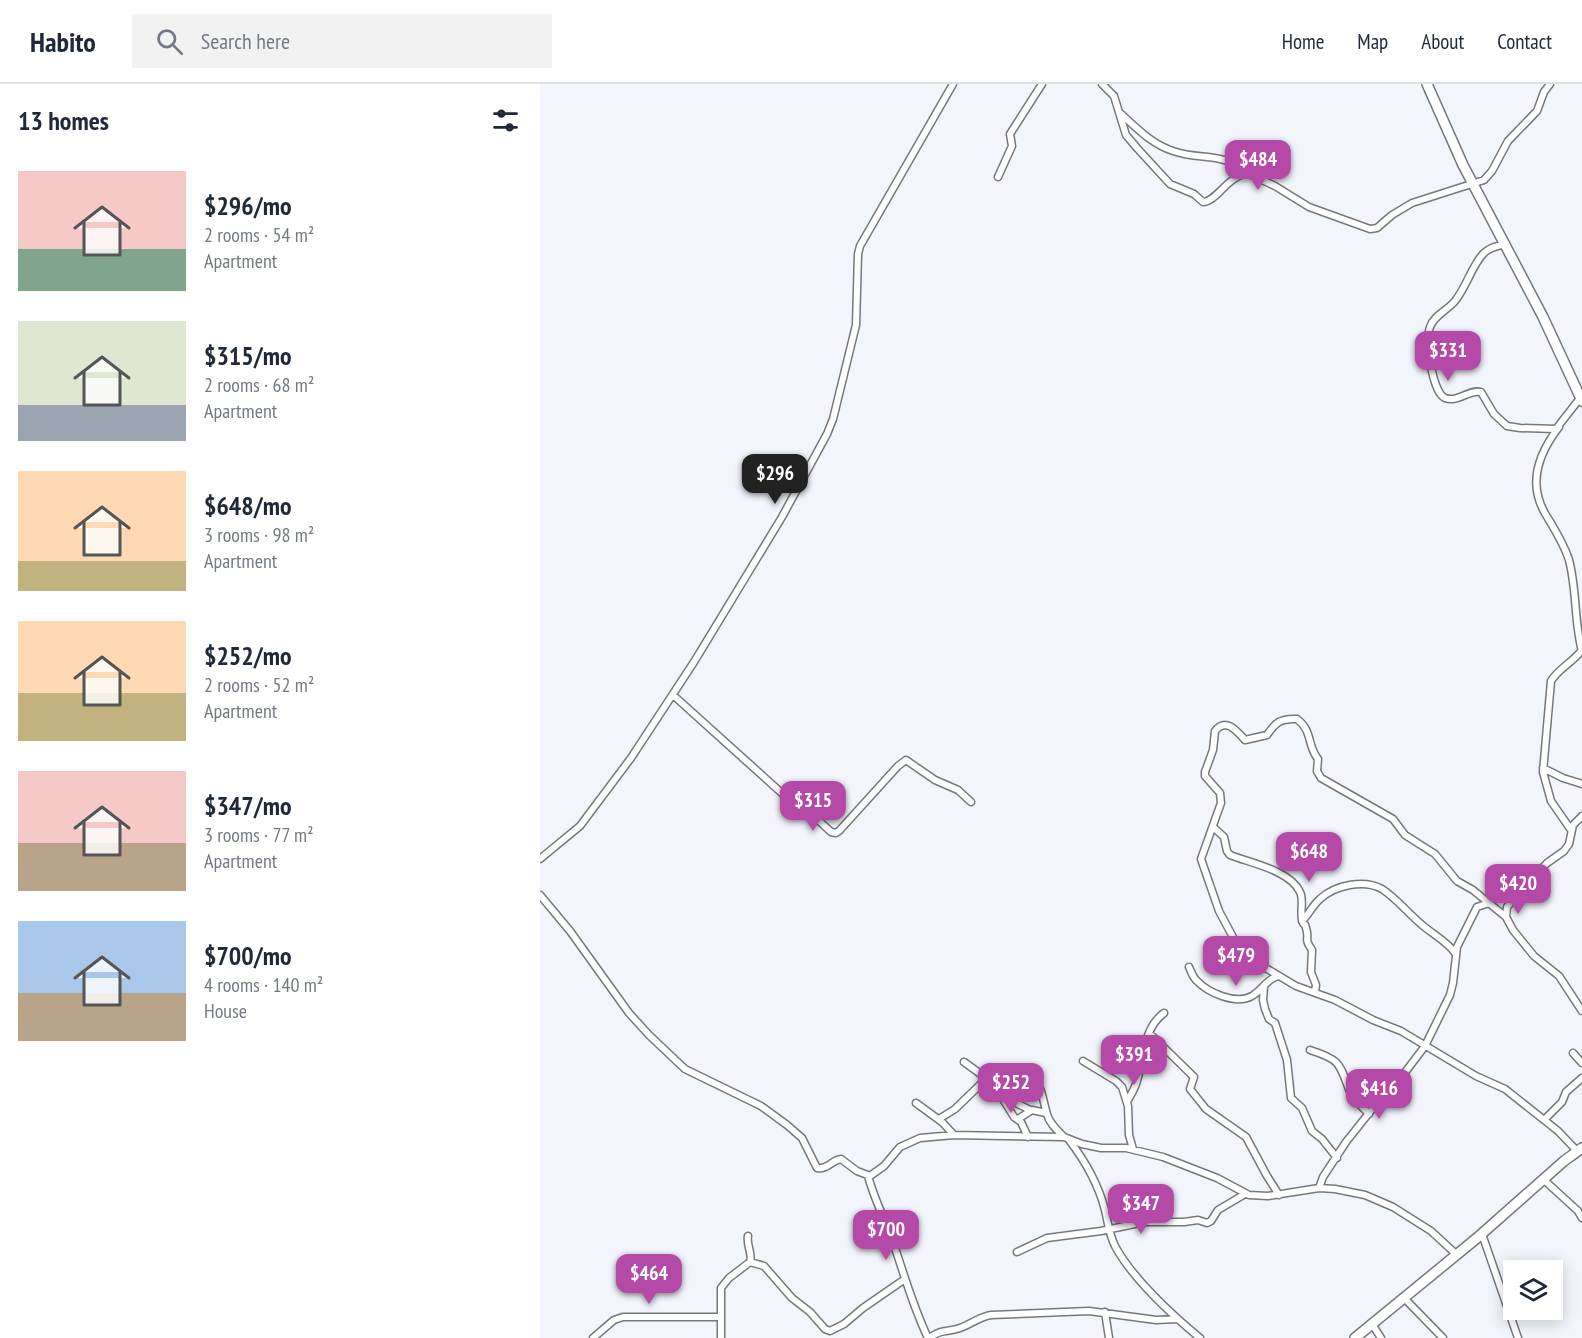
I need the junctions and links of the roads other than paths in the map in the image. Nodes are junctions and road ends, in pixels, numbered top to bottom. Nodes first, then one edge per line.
1 (953, 84) edge
2 (1042, 84) edge
3 (1102, 84) edge
4 (1427, 84) edge
5 (1550, 84) edge
6 (1120, 113) junction
7 (1247, 173) junction
8 (998, 177) dead end
9 (1474, 184) junction
10 (1506, 244) junction
11 (1582, 398) edge
12 (1560, 426) junction
13 (1582, 651) edge
14 (673, 695) junction
15 (1544, 768) junction
16 (1582, 784) edge
17 (970, 802) dead end
18 (1582, 816) edge
19 (1213, 827) junction
20 (1571, 830) junction
21 (540, 859) edge
22 (540, 895) edge
23 (1489, 903) junction
24 (1506, 917) junction
25 (1302, 921) junction
26 (1456, 954) junction
27 (1189, 967) dead end
28 (1278, 976) junction
29 (1264, 987) junction
30 (1315, 992) junction
31 (1582, 1011) edge
32 (1164, 1013) dead end
33 (1149, 1033) junction
34 (1425, 1046) junction
35 (1310, 1050) dead end
36 (1573, 1053) dead end
37 (1083, 1061) dead end
38 (964, 1062) dead end
39 (1582, 1062) edge
40 (1021, 1069) dead end
41 (1582, 1078) edge
42 (986, 1079) junction
43 (997, 1091) junction
44 (916, 1102) dead end
45 (1127, 1102) junction
46 (1030, 1110) junction
47 (1046, 1113) junction
48 (1369, 1113) junction
49 (939, 1119) junction
50 (1018, 1119) junction
51 (1544, 1120) junction
52 (954, 1135) junction
53 (1028, 1137) junction
54 (1066, 1138) junction
55 (1133, 1149) junction
56 (1580, 1150) edge
57 (1337, 1158) junction
58 (868, 1176) junction
59 (1544, 1180) junction
60 (1319, 1188) junction
61 (1245, 1194) junction
62 (1279, 1195) junction
63 (1582, 1218) edge
64 (1108, 1229) junction
65 (1482, 1234) junction
66 (748, 1236) dead end
67 (1017, 1252) dead end
68 (1457, 1255) junction
69 (750, 1262) junction
70 (905, 1279) junction
71 (1405, 1299) junction
72 (1105, 1312) junction
73 (720, 1317) junction
74 (1177, 1319) junction
75 (1372, 1324) junction
76 (593, 1338) edge
77 (722, 1338) edge
78 (929, 1338) edge
79 (1109, 1338) edge
80 (1200, 1338) edge
81 (1355, 1338) edge
82 (1381, 1338) edge
83 (1443, 1338) edge
84 (1518, 1338) edge

1 - 14 street
2 - 8 street
3 - 6 street
4 - 9 street
5 - 9 street
6 - 7 street
6 - 7 street
7 - 9 street
9 - 10 street
10 - 11 street
10 - 12 street
11 - 12 street
12 - 13 street
13 - 15 street
14 - 17 street
14 - 21 street
15 - 16 street
15 - 20 street
18 - 20 street
19 - 23 street
19 - 25 street
19 - 28 street
20 - 24 street
22 - 58 street
23 - 24 street
23 - 26 street
24 - 31 street
25 - 26 street
25 - 30 street
26 - 34 street
27 - 29 street
28 - 29 street
28 - 30 street
29 - 57 street
30 - 34 street
32 - 33 street
33 - 45 street
33 - 62 street
34 - 48 street
34 - 51 street
35 - 48 street
36 - 39 street
37 - 45 street
38 - 42 street
40 - 47 street
41 - 51 street
42 - 43 street
42 - 49 street
43 - 46 street
43 - 50 street
44 - 49 street
45 - 55 street
46 - 47 street
46 - 50 street
47 - 54 street
48 - 57 street
49 - 52 street
50 - 53 street
51 - 56 street
52 - 53 street
52 - 58 street
53 - 54 street
54 - 55 street
54 - 64 street
55 - 61 street
56 - 59 street
57 - 60 street
58 - 70 street
59 - 63 street
59 - 65 street
60 - 62 street
60 - 68 street
61 - 62 street
61 - 64 street
64 - 67 street
64 - 74 street
65 - 68 street
65 - 84 street
66 - 69 street
68 - 71 street
69 - 70 street
69 - 73 street
70 - 78 street
71 - 75 street
71 - 83 street
72 - 74 street
72 - 78 street
72 - 79 street
73 - 76 street
73 - 77 street
74 - 80 street
75 - 81 street
75 - 82 street

